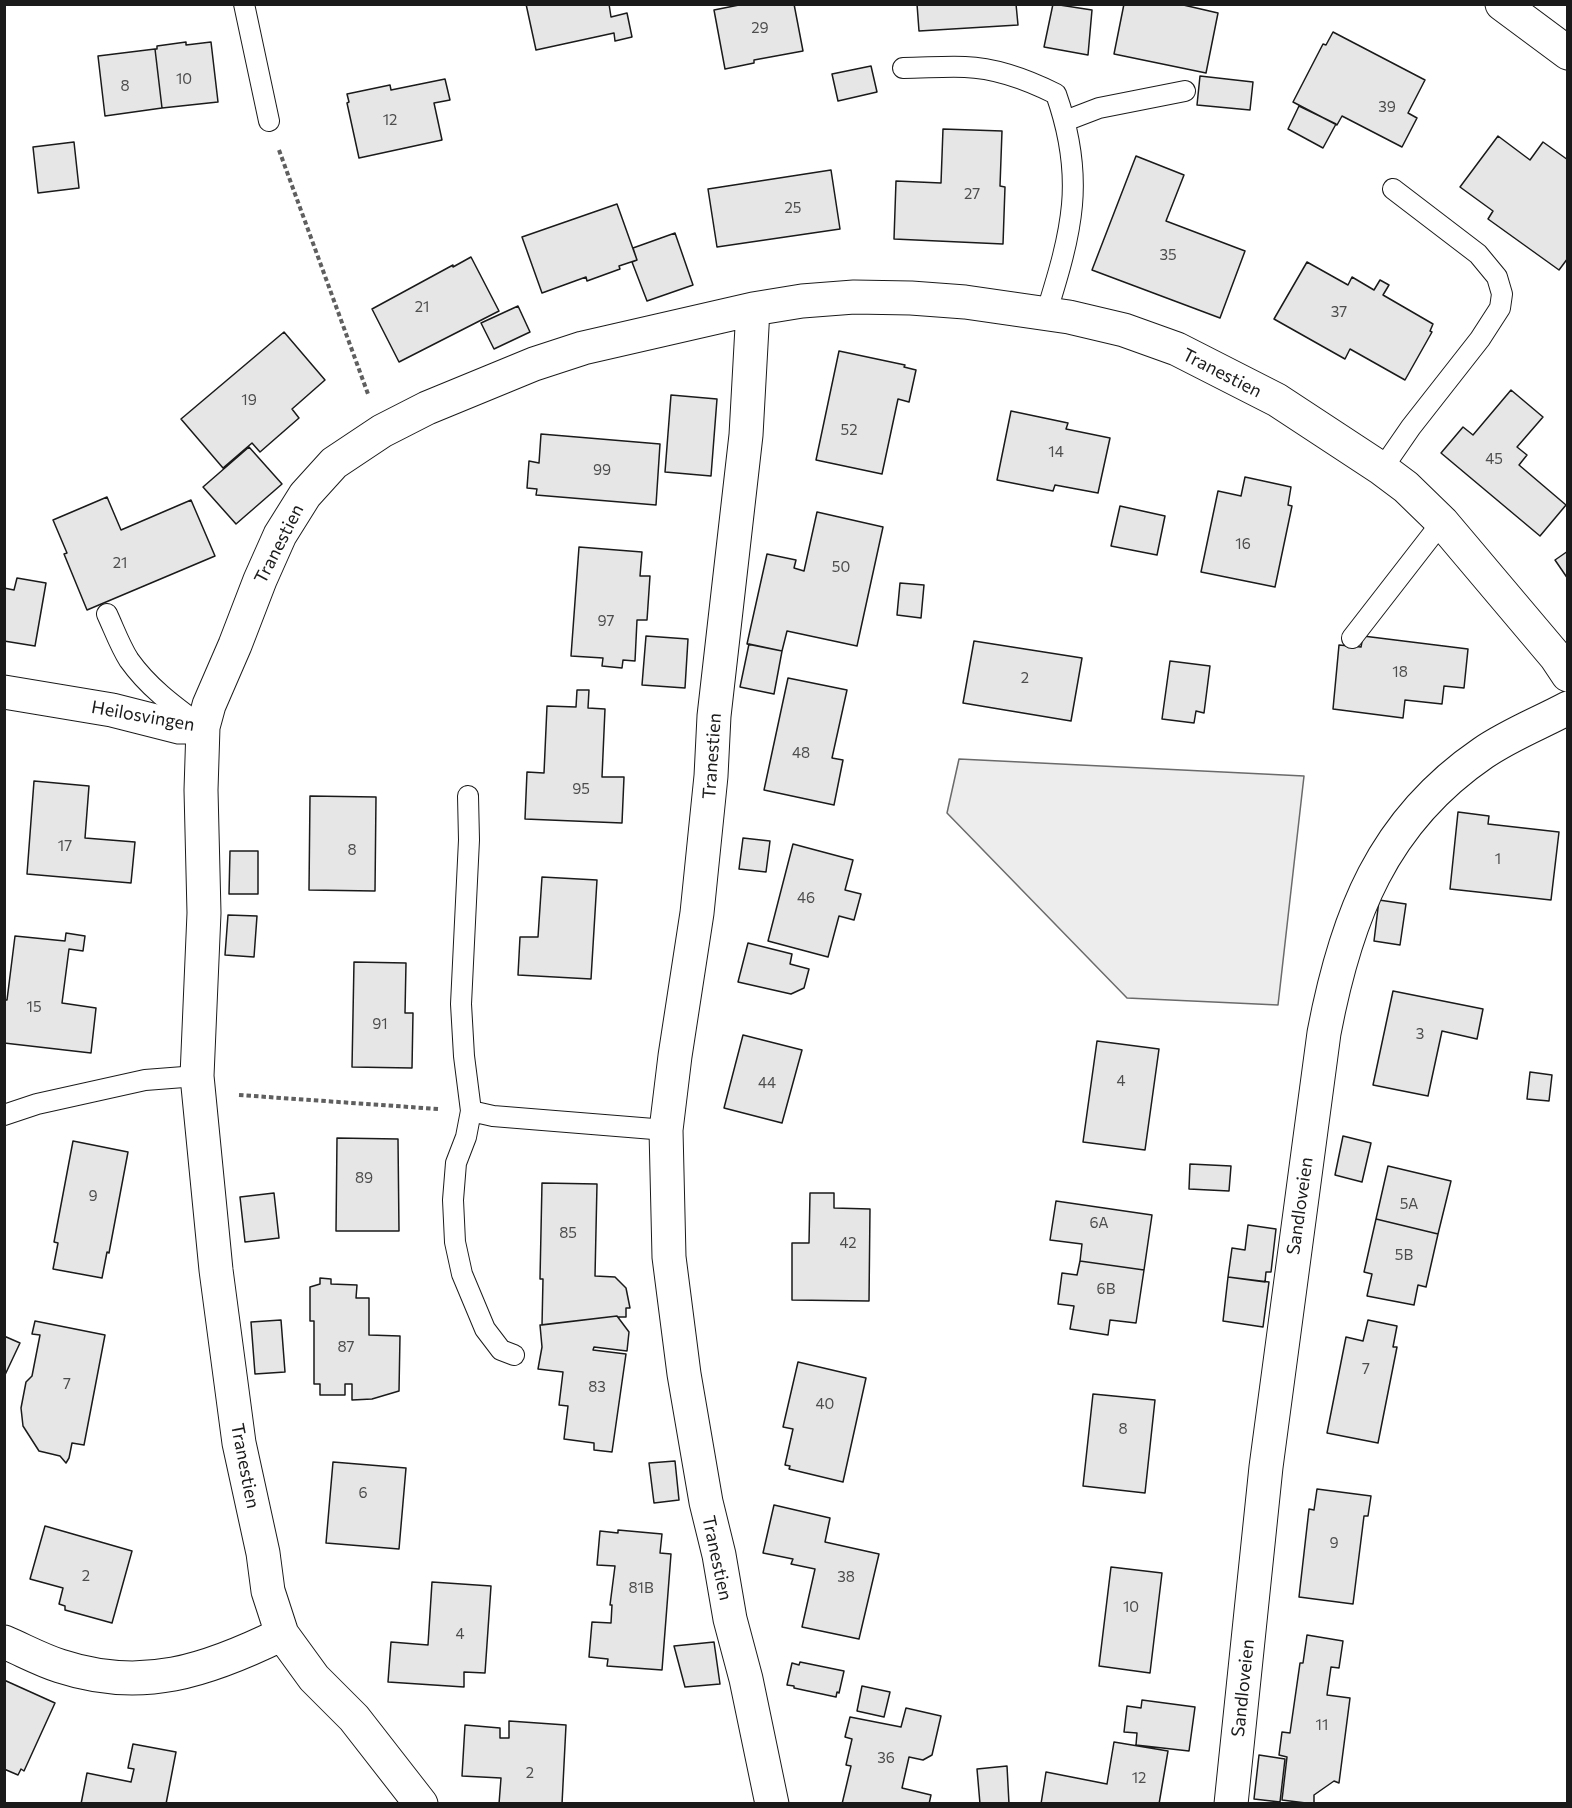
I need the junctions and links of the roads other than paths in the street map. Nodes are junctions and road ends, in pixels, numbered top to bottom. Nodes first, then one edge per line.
1 (244, 4) edge
2 (1502, 4) edge
3 (1568, 54) edge
4 (903, 68) dead end
5 (1185, 91) dead end
6 (1065, 121) junction
7 (269, 122) road end
8 (1393, 189) dead end
9 (753, 309) junction
10 (1046, 314) junction
11 (1382, 469) junction
12 (1442, 522) junction
13 (107, 614) dead end
14 (1352, 638) dead end
15 (1568, 675) edge
16 (4, 692) edge
17 (1568, 708) edge
18 (203, 727) junction
19 (468, 796) dead end
20 (197, 1076) junction
21 (471, 1110) junction
22 (4, 1115) edge
23 (666, 1130) junction
24 (514, 1355) dead end
25 (282, 1634) junction
26 (4, 1642) edge
27 (421, 1803) edge
28 (772, 1803) edge
29 (1231, 1803) edge

1 - 7 lane
2 - 3 street
4 - 6 lane
5 - 6 lane
6 - 10 lane
8 - 11 lane
9 - 10 street, Tranestien
9 - 18 street, Tranestien
9 - 23 street, Tranestien
10 - 11 street, Tranestien
11 - 12 street, Tranestien
12 - 14 lane
12 - 15 street, Tranestien
13 - 18 lane, Heilosvingen
16 - 18 street, Heilosvingen
17 - 29 street, Sandloveien
18 - 20 street, Tranestien
19 - 21 lane
20 - 22 lane
20 - 25 street, Tranestien
21 - 23 lane
21 - 24 lane
23 - 28 street, Tranestien
25 - 26 street
25 - 27 street, Tranestien

